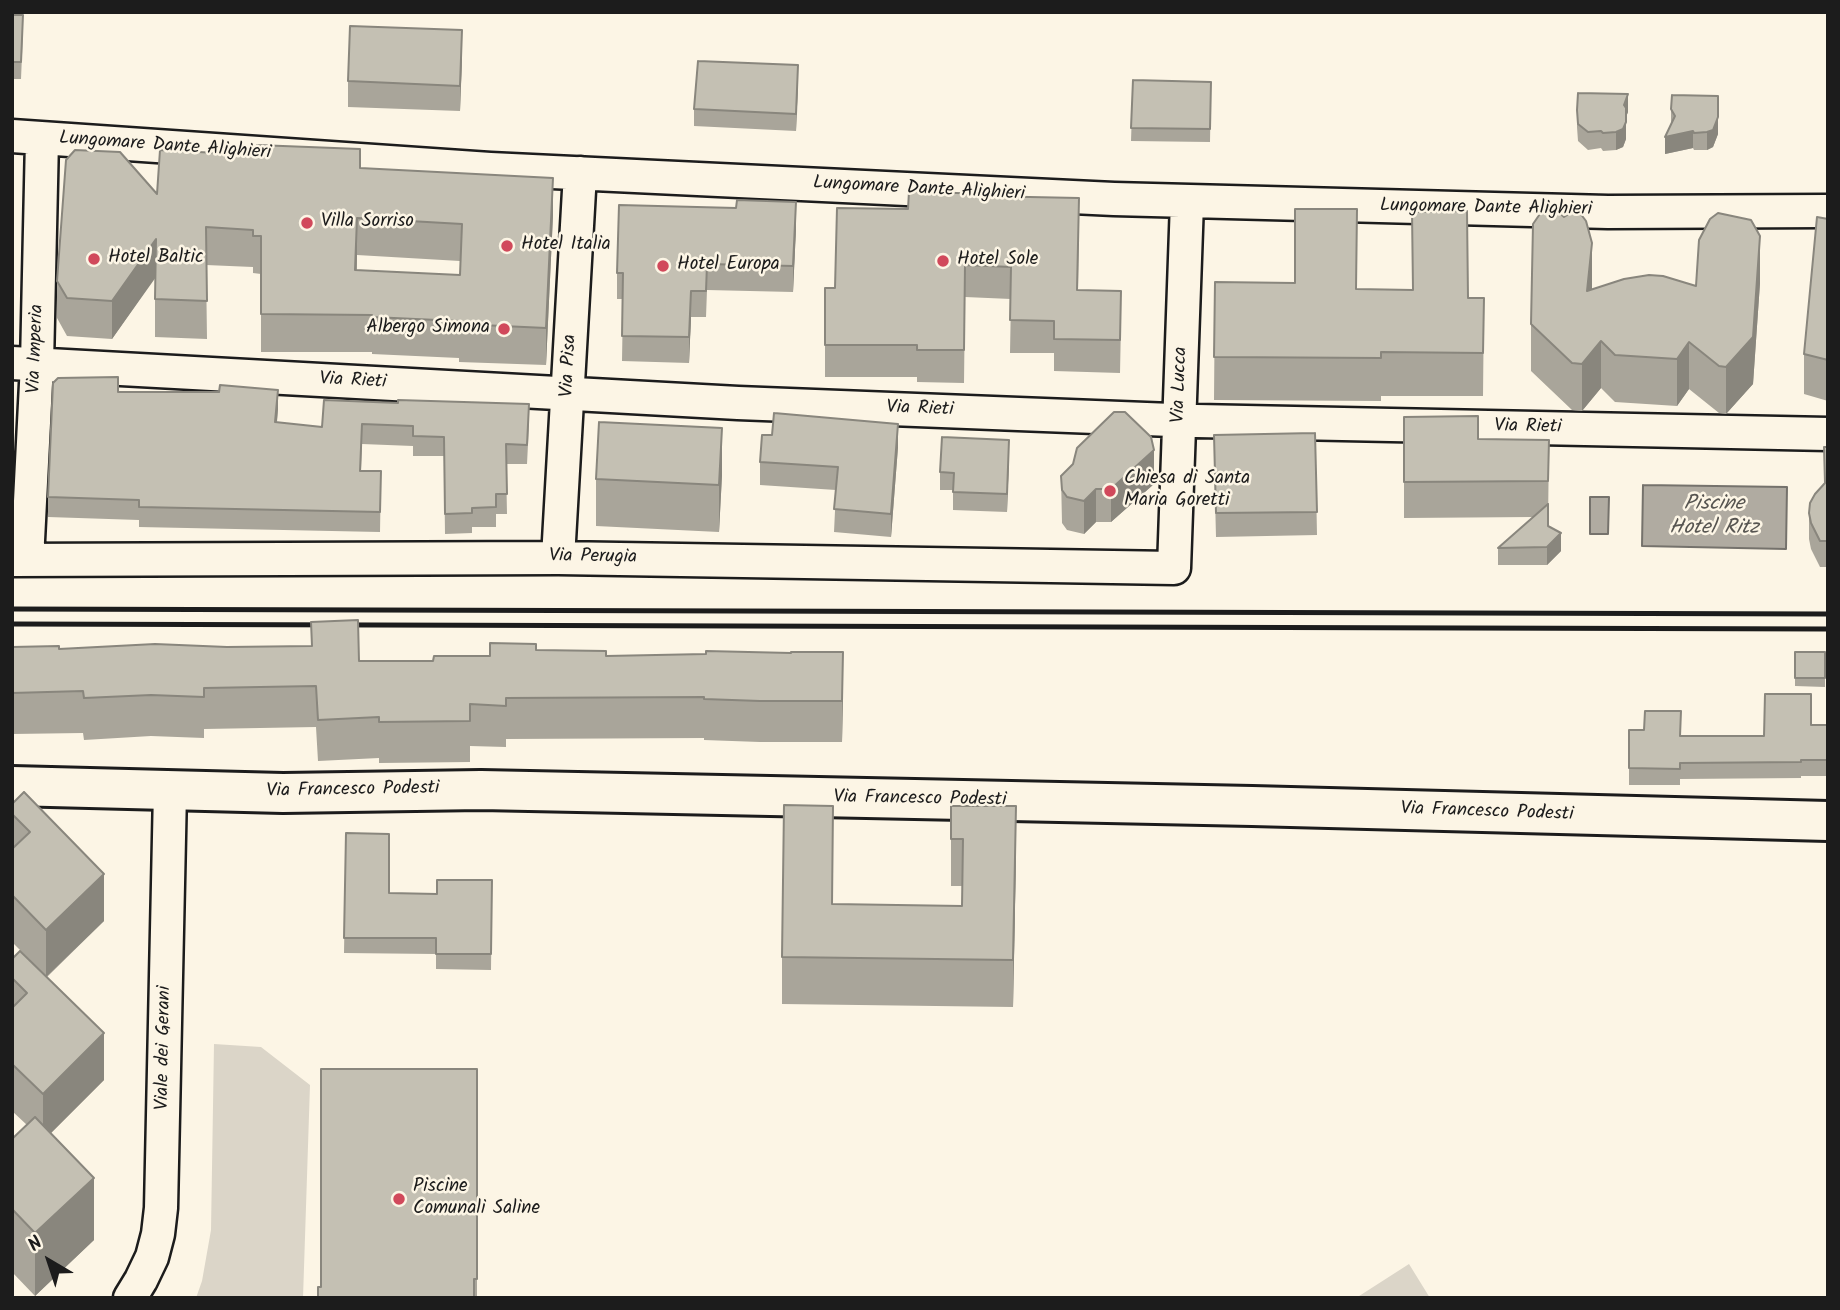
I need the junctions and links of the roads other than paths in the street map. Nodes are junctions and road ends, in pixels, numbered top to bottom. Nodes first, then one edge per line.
1 (27, 137) edge
2 (580, 173) junction
3 (1187, 202) junction
4 (1828, 211) edge
5 (24, 364) edge
6 (569, 394) junction
7 (1180, 420) junction
8 (1828, 434) edge
9 (558, 558) junction
10 (20, 560) edge
11 (1174, 568) joint
12 (12, 786) edge
13 (170, 790) junction
14 (1828, 821) edge
15 (130, 1298) edge

1 - 2 street, Lungomare Dante Alighieri
1 - 5 street, Via Imperia
2 - 3 street, Lungomare Dante Alighieri
2 - 6 street, Via Pisa
3 - 4 street, Lungomare Dante Alighieri
3 - 7 street, Via Lucca
5 - 6 street, Via Rieti
5 - 10 street, Via Imperia
6 - 7 street, Via Rieti
6 - 9 street, Via Pisa
7 - 8 street, Via Rieti
7 - 11 street, Via Lucca
9 - 10 street, Via Perugia
9 - 11 street, Via Perugia
12 - 13 main road, Via Francesco Podesti
13 - 14 main road, Via Francesco Podesti
13 - 15 street, Viale dei Gerani

